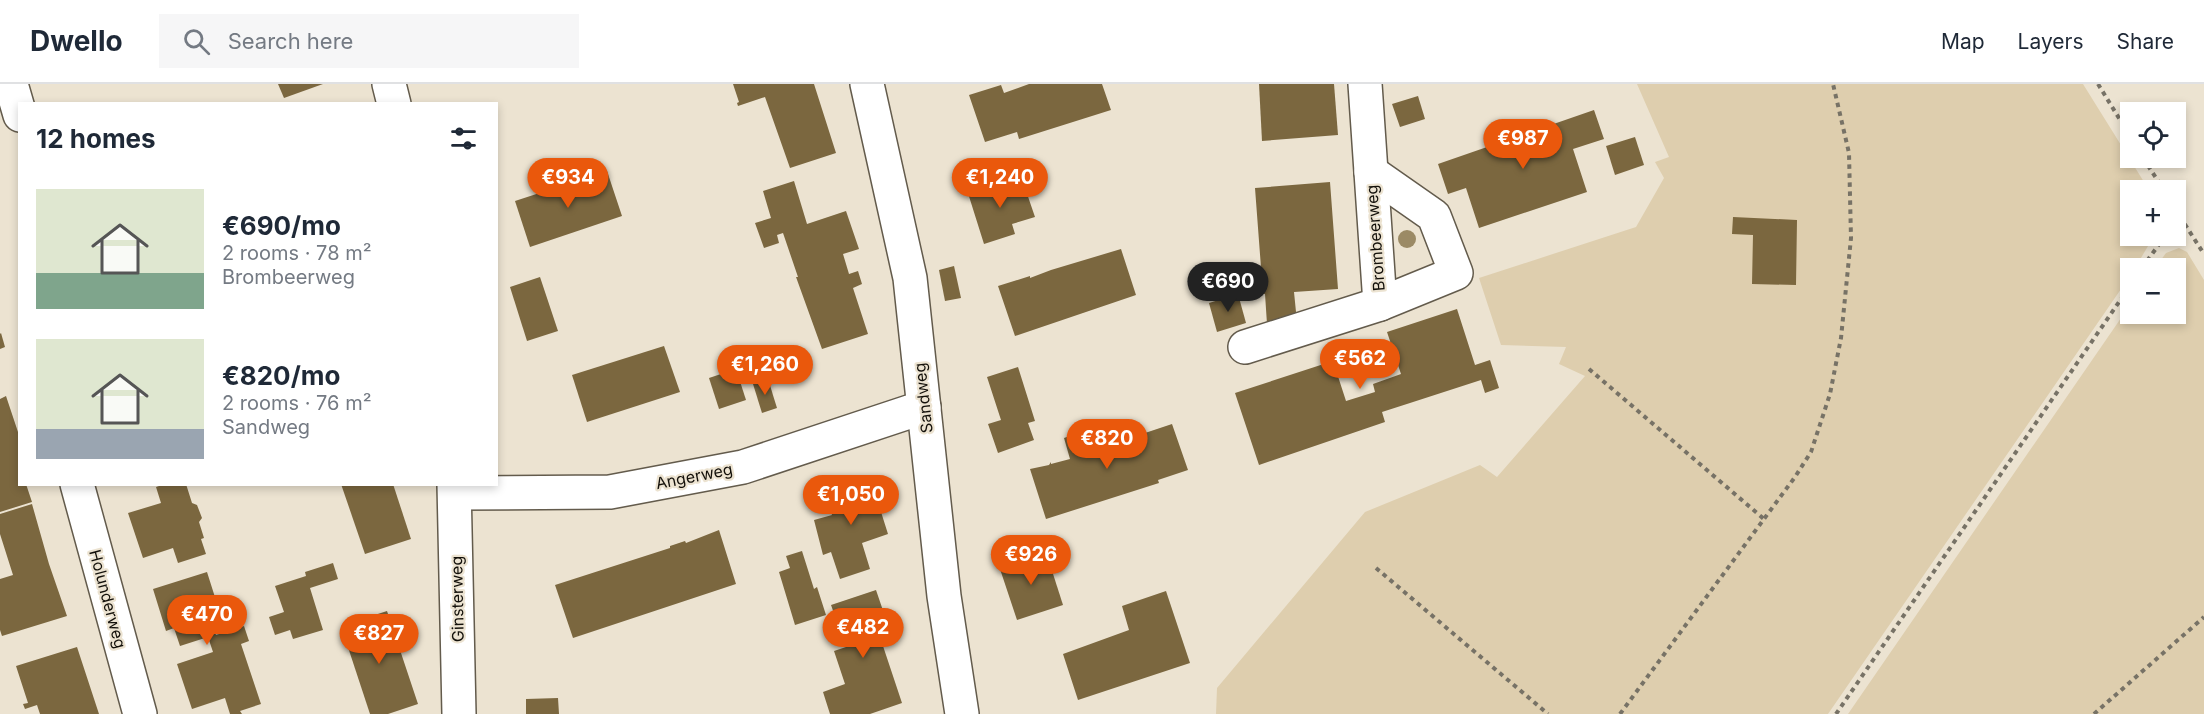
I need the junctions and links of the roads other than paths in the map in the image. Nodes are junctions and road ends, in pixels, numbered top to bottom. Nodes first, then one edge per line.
1 (10, 84) edge
2 (389, 84) edge
3 (867, 84) edge
4 (1365, 84) edge
5 (394, 102) edge
6 (18, 109) edge
7 (1371, 172) junction
8 (1380, 304) junction
9 (1245, 347) dead end
10 (924, 407) junction
11 (78, 486) edge
12 (454, 489) edge
13 (140, 714) edge
14 (459, 714) edge
15 (962, 714) edge

1 - 6 street
2 - 5 street
3 - 10 street, Sandweg
4 - 7 street, Brombeerweg
7 - 8 street, Brombeerweg
7 - 8 street, Brombeerweg
8 - 9 street, Brombeerweg
10 - 12 street, Angerweg
10 - 15 street, Sandweg
11 - 13 street, Holunderweg
12 - 14 street, Ginsterweg

